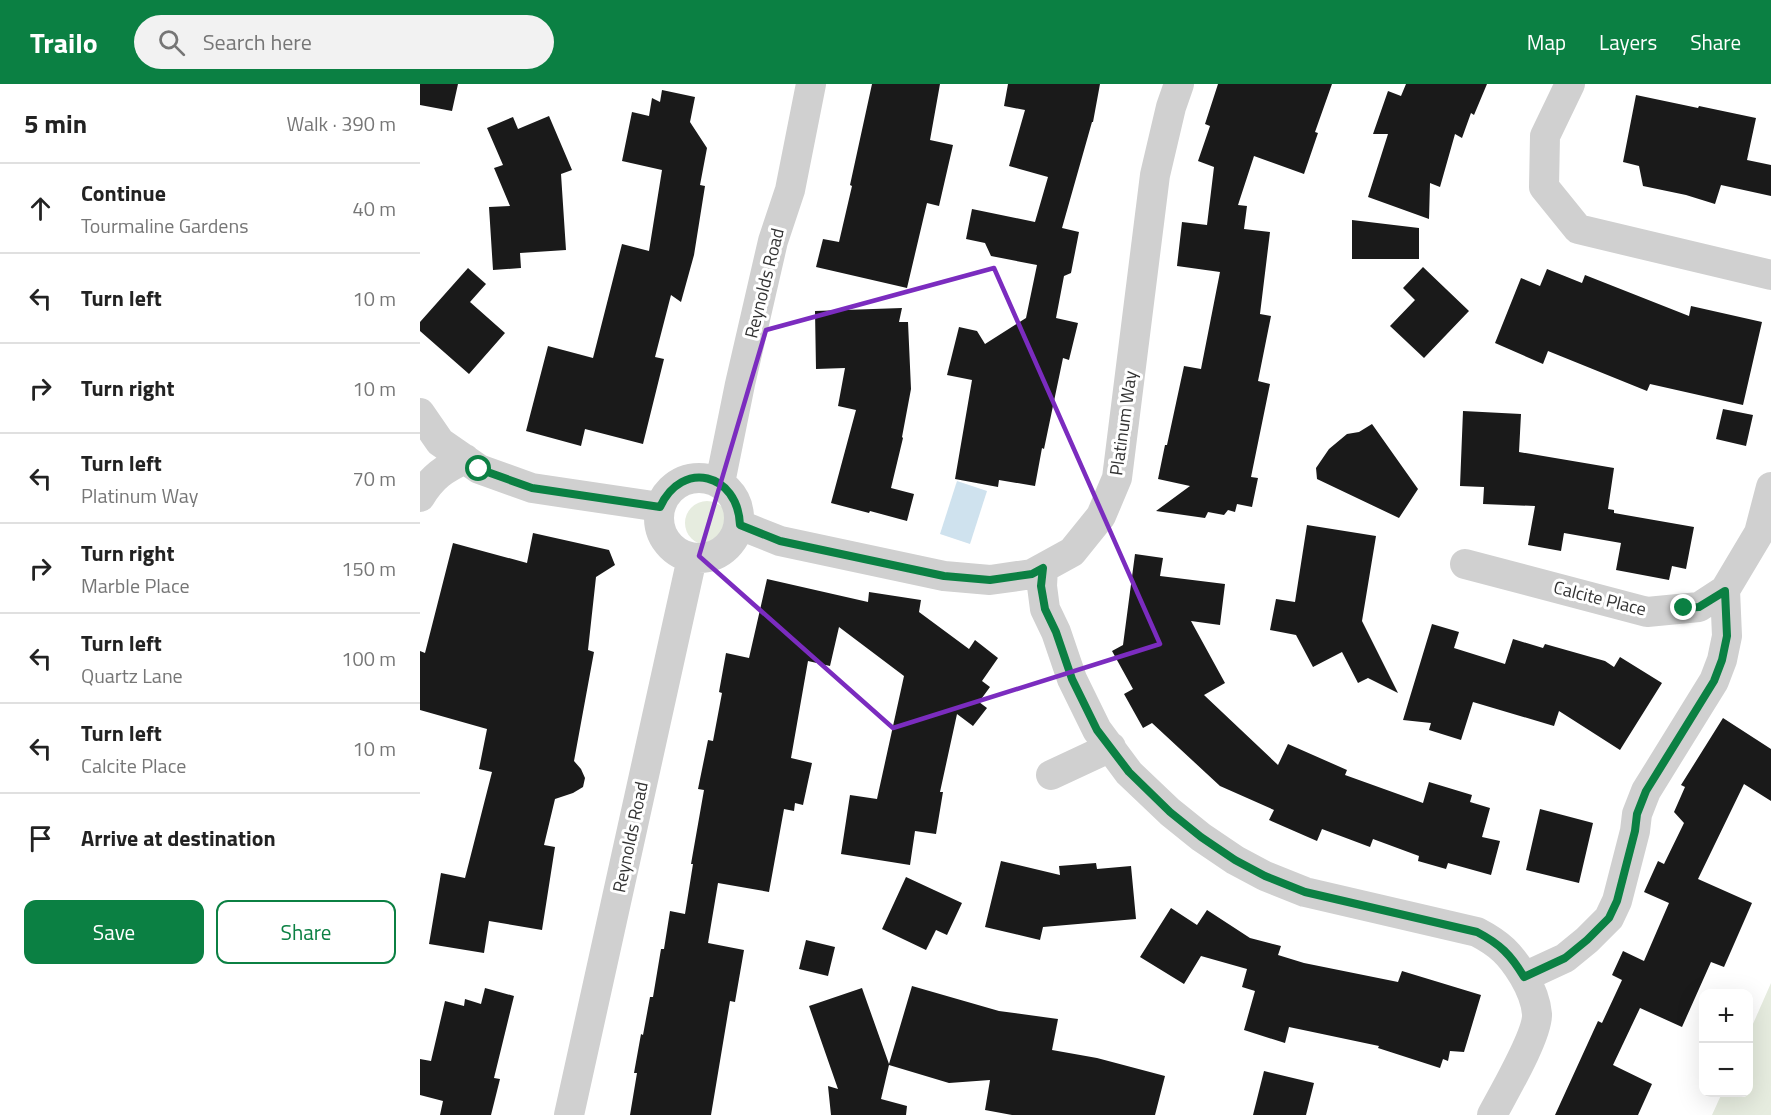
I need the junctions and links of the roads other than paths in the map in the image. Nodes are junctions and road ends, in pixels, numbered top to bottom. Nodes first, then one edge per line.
1 (811, 84) edge
2 (1179, 84) edge
3 (1570, 84) edge
4 (1771, 275) edge
5 (420, 413) edge
6 (465, 459) junction
7 (720, 483) junction
8 (1771, 487) edge
9 (420, 497) edge
10 (660, 507) junction
11 (740, 525) junction
12 (692, 558) junction
13 (1465, 564) dead end
14 (1043, 568) junction
15 (1725, 591) junction
16 (1111, 747) junction
17 (1051, 775) dead end
18 (1524, 977) junction
19 (569, 1115) edge
20 (1492, 1115) edge

1 - 7 street, Reynolds Road
2 - 14 street, Platinum Way
3 - 4 street
5 - 6 street
6 - 9 street
6 - 10 street
7 - 10 street
7 - 11 street
8 - 15 street, Calcite Place
10 - 12 street
11 - 12 street
11 - 14 street, Platinum Way
12 - 19 street, Reynolds Road
13 - 15 street, Calcite Place
14 - 16 street
15 - 18 street
16 - 17 street
16 - 18 street
18 - 20 street

